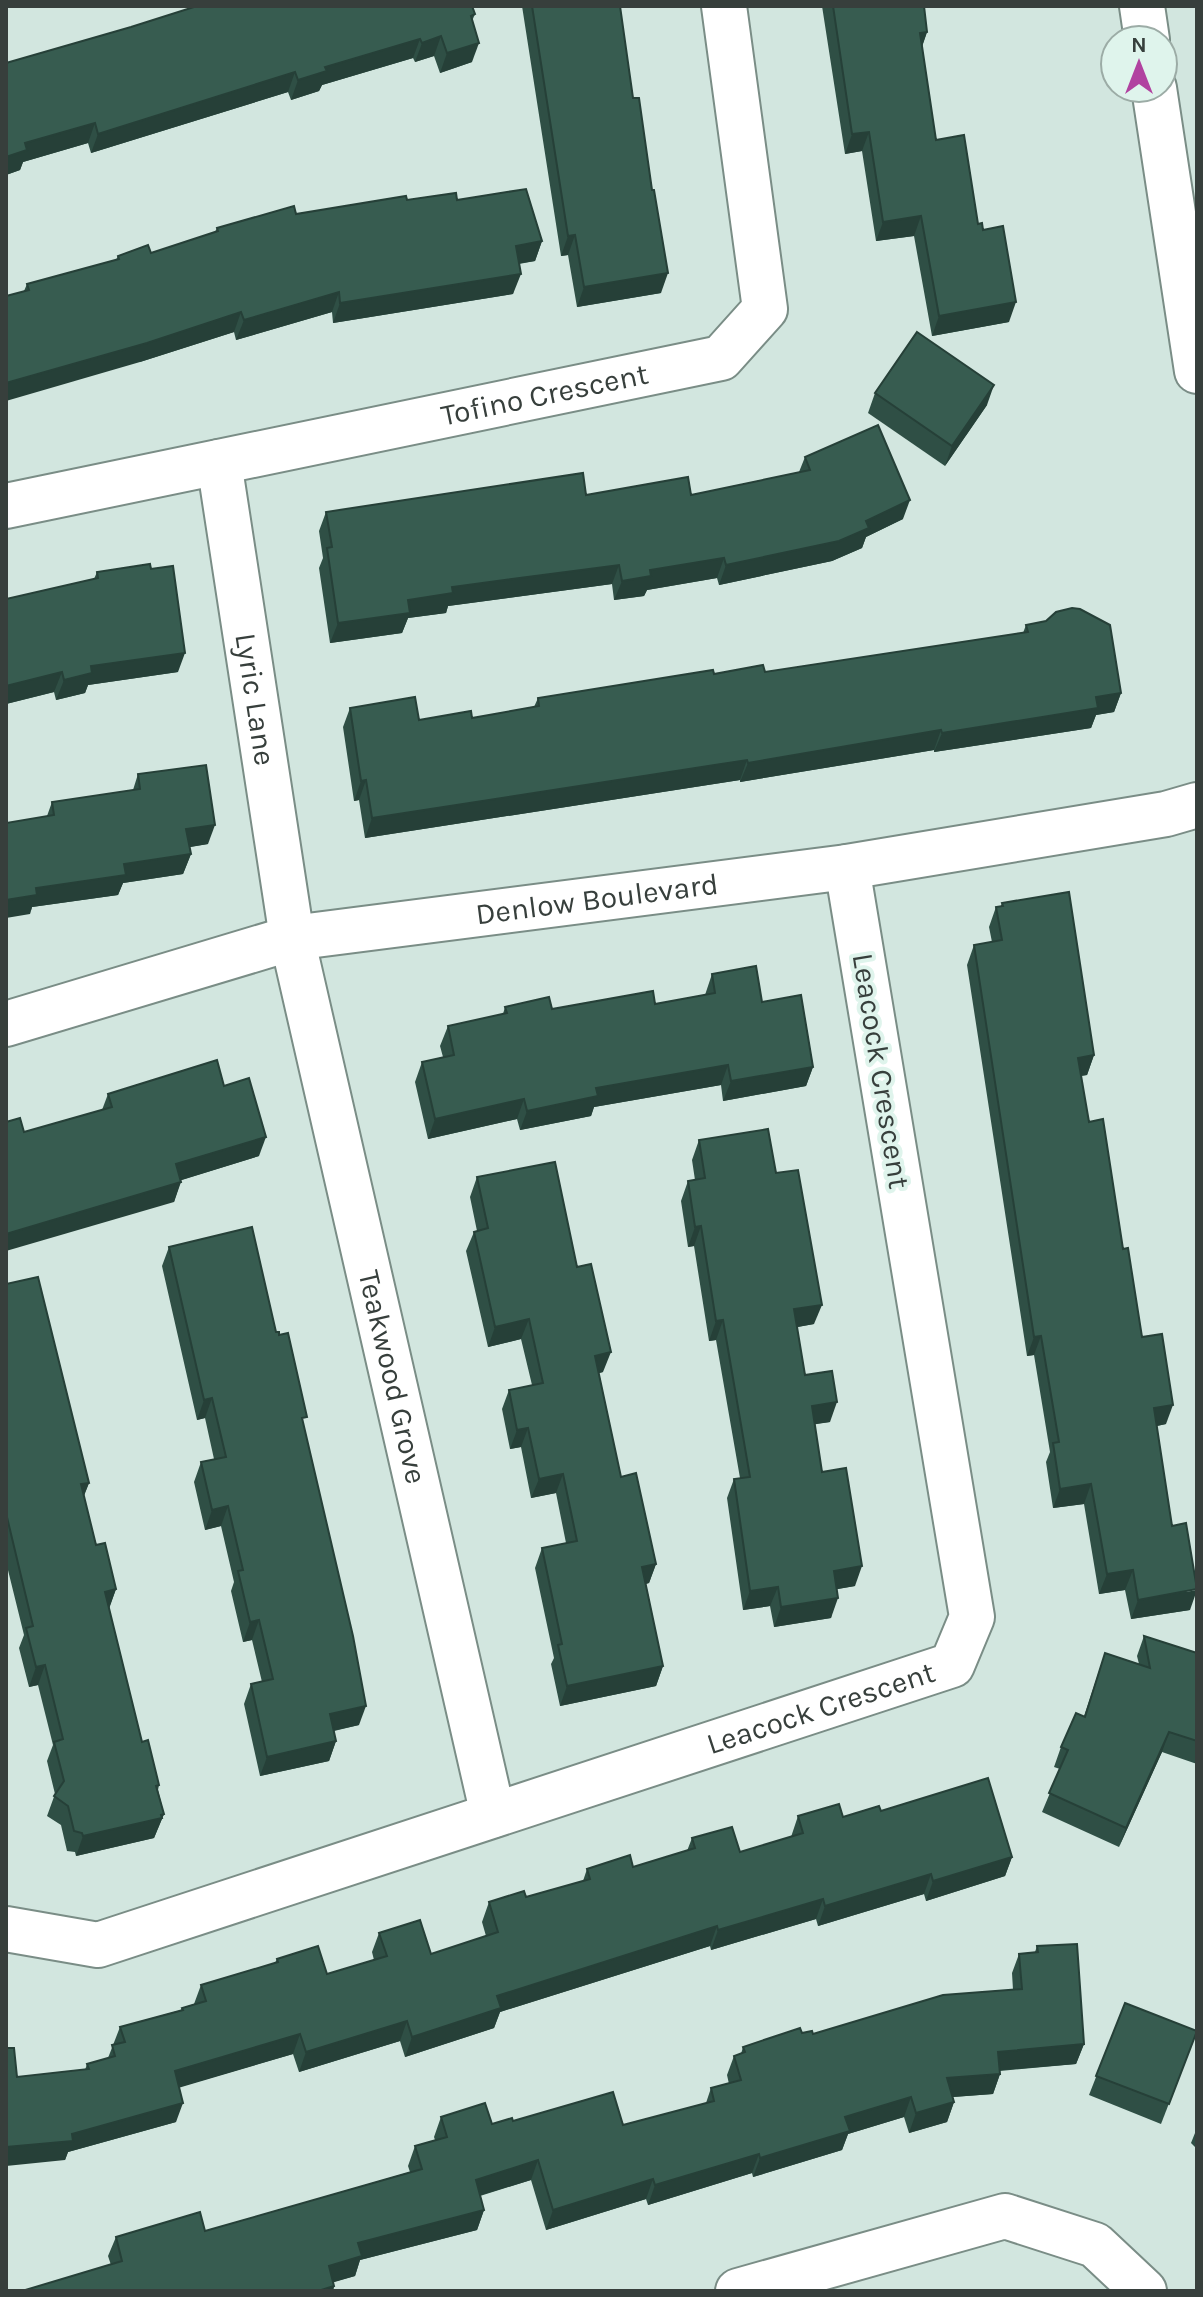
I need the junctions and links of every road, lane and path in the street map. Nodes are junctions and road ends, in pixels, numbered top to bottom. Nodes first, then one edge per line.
1 (724, 6) edge
2 (1156, 104) edge
3 (1197, 371) edge
4 (219, 462) junction
5 (6, 506) edge
6 (1197, 805) edge
7 (847, 867) junction
8 (292, 938) junction
9 (6, 1024) edge
10 (493, 1815) junction
11 (6, 1929) edge
12 (738, 2291) edge
13 (1144, 2291) edge

1 - 4 street, Tofino Crescent
2 - 3 street
4 - 5 street, Tofino Crescent
4 - 8 street, Lyric Lane
6 - 7 street, Denlow Boulevard
7 - 8 street, Denlow Boulevard
7 - 10 street, Leacock Crescent
8 - 9 street, Denlow Boulevard
8 - 10 street, Teakwood Grove
10 - 11 street, Leacock Crescent
12 - 13 street

